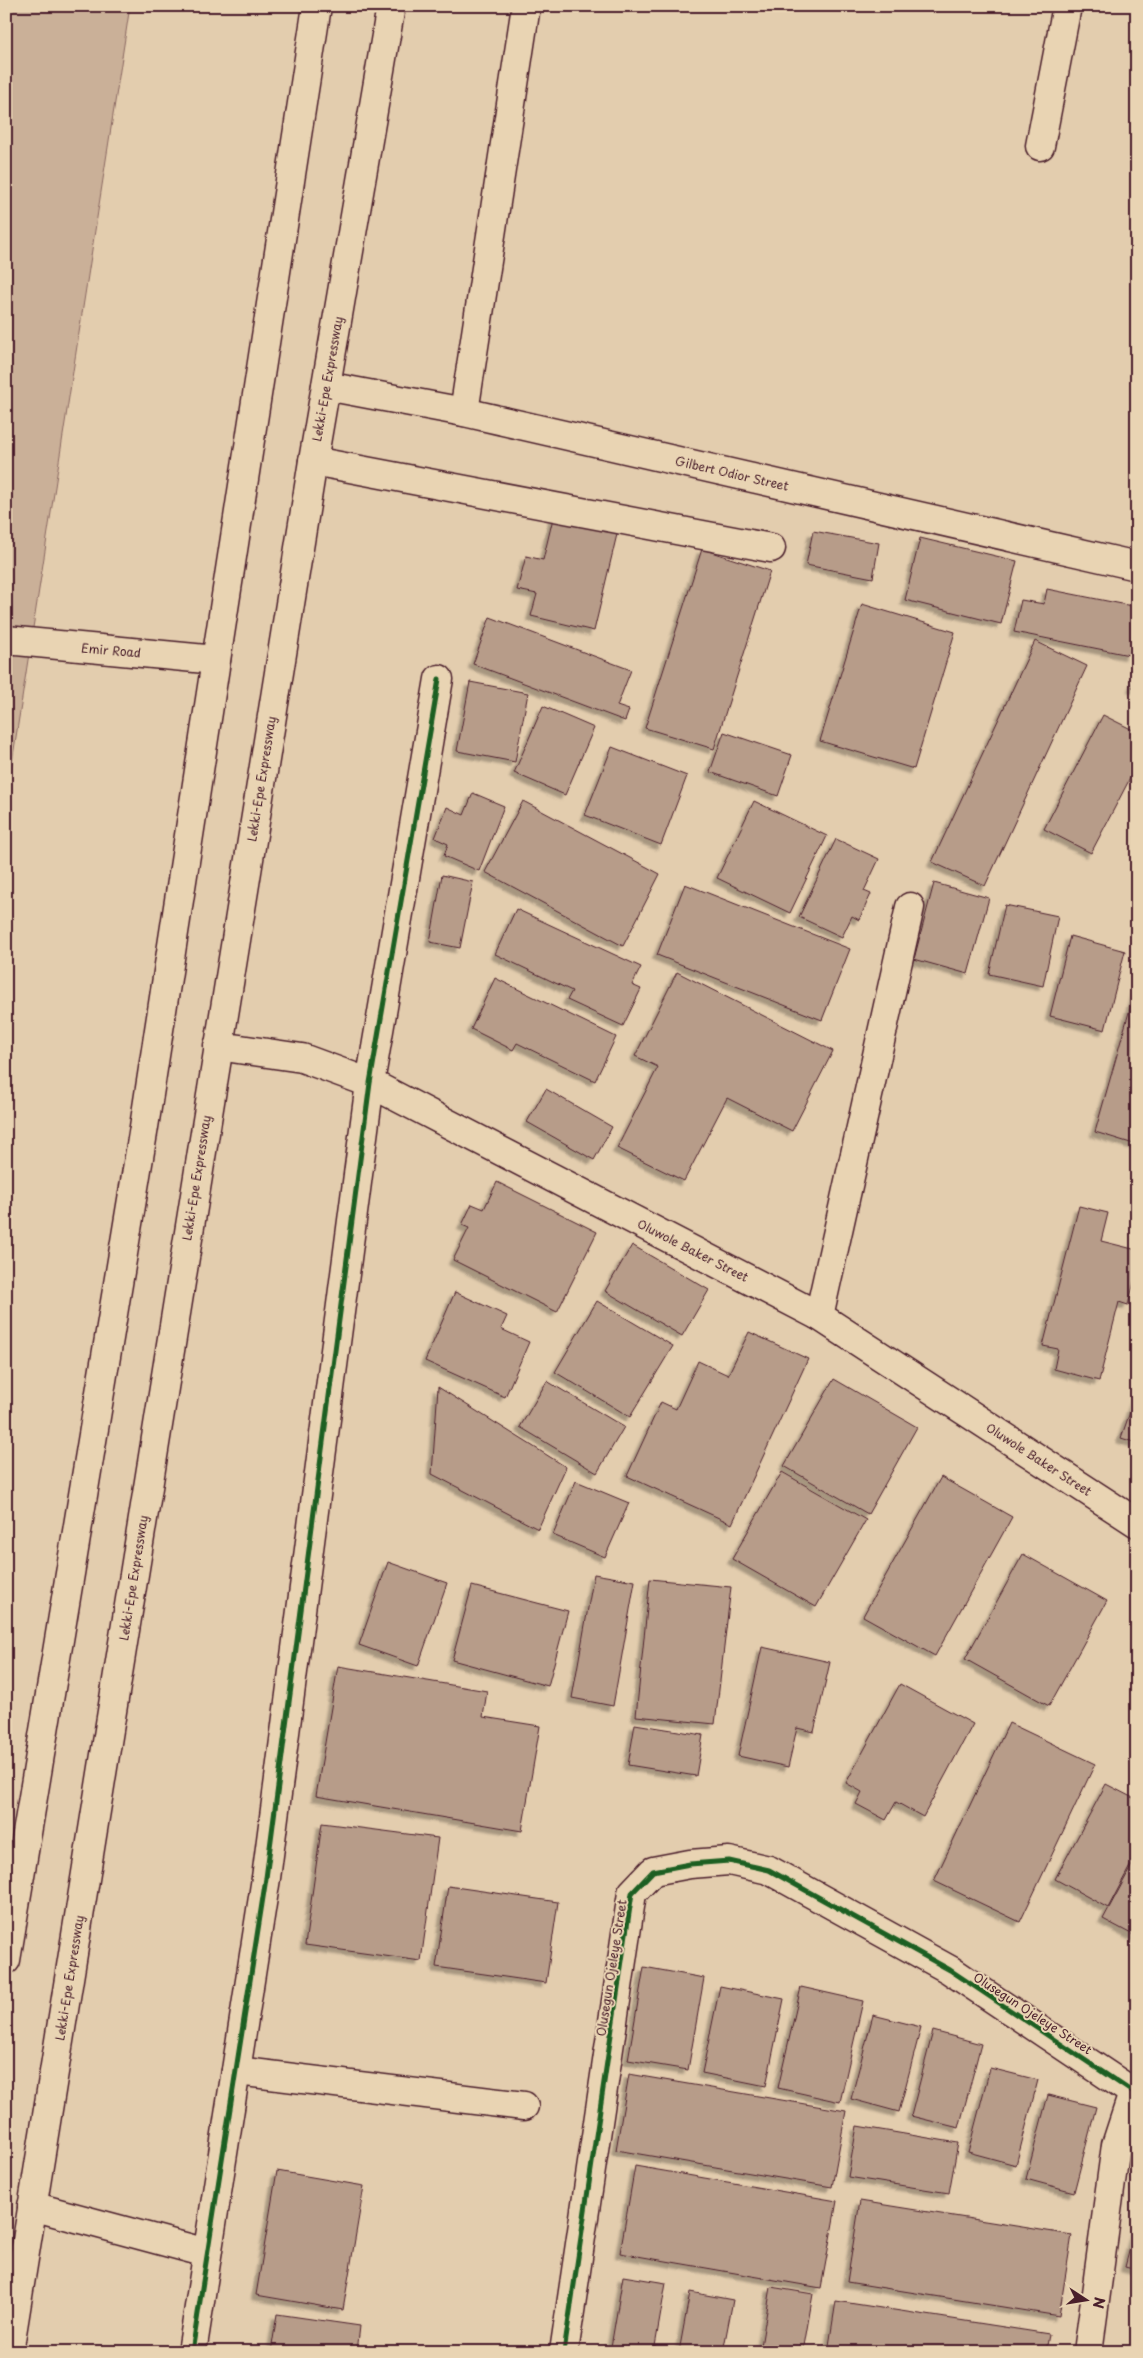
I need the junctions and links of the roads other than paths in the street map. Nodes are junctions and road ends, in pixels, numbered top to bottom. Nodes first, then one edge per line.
1 (317, 6) edge
2 (392, 6) edge
3 (526, 6) edge
4 (1067, 6) edge
5 (1040, 146) dead end
6 (326, 386) junction
7 (464, 412) junction
8 (313, 461) junction
9 (771, 548) dead end
10 (1137, 566) edge
11 (6, 640) edge
12 (216, 660) junction
13 (438, 679) dead end
14 (910, 907) dead end
15 (218, 1046) junction
16 (370, 1083) junction
17 (819, 1316) junction
18 (1137, 1523) edge
19 (6, 1960) edge
20 (236, 2071) junction
21 (1135, 2094) edge
22 (524, 2106) dead end
23 (32, 2206) junction
24 (207, 2253) junction
25 (9, 2352) edge
26 (192, 2352) edge
27 (564, 2352) edge
28 (1088, 2352) edge

1 - 12 main road
2 - 6 main road, Lekki-Epe Expressway
3 - 7 main road
4 - 5 main road
6 - 7 main road, Gilbert Odior Street
6 - 8 main road, Lekki-Epe Expressway
7 - 10 main road, Gilbert Odior Street
8 - 9 main road
8 - 15 main road, Lekki-Epe Expressway
11 - 12 main road, Emir Road
12 - 19 main road
13 - 16 main road
14 - 17 main road
15 - 16 main road, Oluwole Baker Street
15 - 23 main road, Lekki-Epe Expressway
16 - 17 main road, Oluwole Baker Street
16 - 20 main road
17 - 18 main road, Oluwole Baker Street
20 - 22 main road
20 - 24 main road
21 - 27 main road, Olusegun Ojeleye Street
21 - 28 main road
23 - 24 main road
23 - 25 main road, Lekki-Epe Expressway
24 - 26 main road

